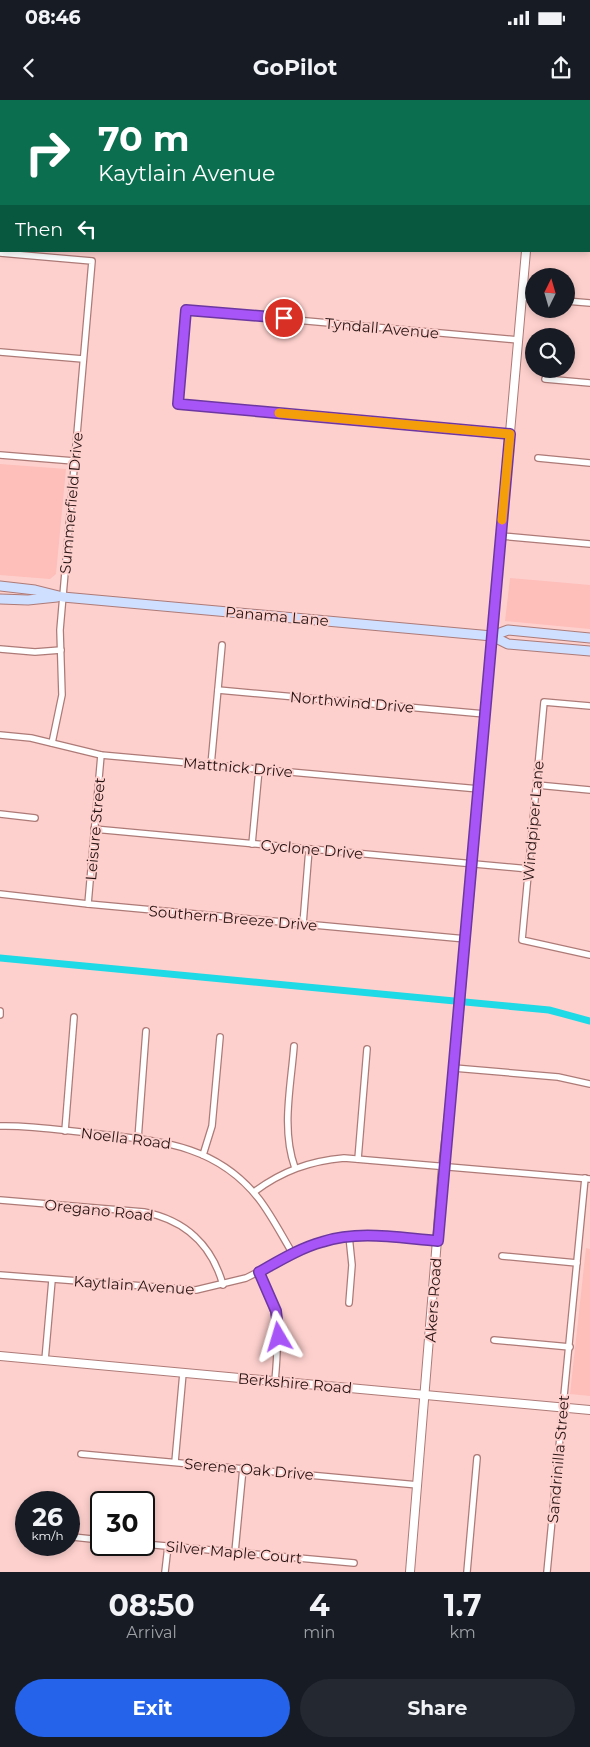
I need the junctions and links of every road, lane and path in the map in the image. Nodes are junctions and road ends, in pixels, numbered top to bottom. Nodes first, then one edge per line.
1 (526, 252) edge
2 (0, 253) edge
3 (522, 297) junction
4 (525, 297) edge
5 (575, 302) edge
6 (590, 303) edge
7 (518, 340) junction
8 (0, 352) edge
9 (84, 359) junction
10 (545, 379) dead end
11 (590, 383) edge
12 (510, 434) junction
13 (0, 455) edge
14 (538, 458) dead end
15 (74, 460) junction
16 (590, 463) edge
17 (501, 536) junction
18 (590, 544) edge
19 (0, 586) edge
20 (63, 597) junction
21 (0, 599) edge
22 (492, 636) junction
23 (590, 638) edge
24 (222, 645) dead end
25 (0, 649) edge
26 (61, 650) junction
27 (590, 651) edge
28 (218, 690) junction
29 (590, 706) edge
30 (485, 714) junction
31 (0, 735) edge
32 (52, 744) junction
33 (101, 755) junction
34 (211, 765) junction
35 (259, 769) junction
36 (536, 785) junction
37 (479, 789) junction
38 (590, 790) edge
39 (0, 814) edge
40 (35, 818) dead end
41 (94, 830) junction
42 (252, 844) junction
43 (310, 849) junction
44 (472, 864) junction
45 (529, 869) junction
46 (0, 894) edge
47 (88, 904) junction
48 (303, 924) junction
49 (466, 939) junction
50 (590, 955) edge
51 (0, 1011) edge
52 (0, 1016) edge
53 (74, 1017) dead end
54 (146, 1031) dead end
55 (220, 1037) dead end
56 (294, 1046) dead end
57 (367, 1049) dead end
58 (454, 1068) junction
59 (590, 1084) edge
60 (0, 1126) edge
61 (65, 1131) junction
62 (138, 1139) junction
63 (203, 1155) junction
64 (358, 1159) junction
65 (444, 1166) junction
66 (295, 1168) junction
67 (587, 1179) edge
68 (254, 1192) junction
69 (0, 1200) edge
70 (349, 1236) junction
71 (438, 1241) junction
72 (293, 1254) junction
73 (502, 1256) dead end
74 (577, 1263) junction
75 (259, 1272) junction
76 (0, 1275) edge
77 (52, 1280) junction
78 (223, 1285) junction
79 (349, 1302) dead end
80 (494, 1340) dead end
81 (570, 1347) junction
82 (0, 1356) edge
83 (45, 1360) junction
84 (183, 1373) junction
85 (276, 1381) junction
86 (426, 1395) junction
87 (562, 1408) junction
88 (590, 1410) edge
89 (81, 1454) dead end
90 (477, 1458) dead end
91 (175, 1462) junction
92 (243, 1468) junction
93 (418, 1485) junction
94 (155, 1545) edge
95 (168, 1546) junction
96 (235, 1552) junction
97 (354, 1563) dead end
98 (165, 1572) edge
99 (410, 1572) edge
100 (468, 1572) edge
101 (548, 1572) edge

1 - 3 street, Akers Road
2 - 9 street, Summerfield Drive
3 - 4 street
3 - 7 street, Akers Road
5 - 6 street
7 - 12 street, Akers Road
7 - 12 street, Tyndall Avenue
8 - 9 street
9 - 15 street, Summerfield Drive
10 - 11 street
12 - 17 street, Akers Road
13 - 15 street
14 - 16 street
15 - 20 street, Summerfield Drive
17 - 18 street
17 - 22 street, Akers Road
19 - 20 main road, Panama Lane
20 - 21 main road, Panama Lane
20 - 22 main road, Panama Lane
20 - 26 street, Summerfield Drive
22 - 23 main road, Panama Lane
22 - 27 main road, Panama Lane
22 - 30 street, Akers Road
24 - 28 street
25 - 26 street
26 - 32 street, Summerfield Drive
28 - 30 street, Northwind Drive
28 - 34 street
29 - 36 street, Windpiper Lane
30 - 37 street, Akers Road
31 - 32 street, Mattnick Drive
32 - 33 street, Mattnick Drive
33 - 34 street, Mattnick Drive
33 - 41 street, Leisure Street
34 - 35 street, Mattnick Drive
35 - 37 street, Mattnick Drive
35 - 42 street
36 - 38 street
36 - 45 street, Windpiper Lane
37 - 44 street, Akers Road
39 - 40 street
41 - 42 street, Cyclone Drive
41 - 47 street, Leisure Street
42 - 43 street, Cyclone Drive
43 - 44 street, Cyclone Drive
43 - 48 street
44 - 45 street, Cyclone Drive
44 - 49 street, Akers Road
45 - 50 street, Windpiper Lane
46 - 47 street, Southern Breeze Drive
47 - 48 street, Southern Breeze Drive
48 - 49 street, Southern Breeze Drive
49 - 58 street, Akers Road
51 - 52 street
53 - 61 street
54 - 62 street
55 - 63 street
56 - 66 street
57 - 64 street
58 - 59 street
58 - 65 street, Akers Road
60 - 61 street, Noella Road
61 - 62 street, Noella Road
62 - 63 street, Noella Road
63 - 68 street, Noella Road
64 - 65 street
64 - 66 street
65 - 67 street
65 - 71 street, Akers Road
66 - 68 street
67 - 74 street, Sandrinilla Street
68 - 72 street, Noella Road
69 - 78 street, Oregano Road
70 - 71 street, Kaytlain Avenue
70 - 72 street, Kaytlain Avenue
70 - 79 street
71 - 86 street, Akers Road
72 - 75 street, Kaytlain Avenue
73 - 74 street
74 - 81 street, Sandrinilla Street
75 - 78 street, Kaytlain Avenue
75 - 85 street
76 - 77 street, Kaytlain Avenue
77 - 78 street, Kaytlain Avenue
77 - 83 street
80 - 81 street
81 - 87 street, Sandrinilla Street
82 - 83 street, Berkshire Road
83 - 84 street, Berkshire Road
84 - 85 street, Berkshire Road
84 - 91 street
85 - 86 street, Berkshire Road
86 - 87 street, Berkshire Road
86 - 93 street, Akers Road
87 - 88 street, Berkshire Road
87 - 101 street, Sandrinilla Street
89 - 91 street, Serene Oak Drive
90 - 100 street
91 - 92 street, Serene Oak Drive
92 - 93 street, Serene Oak Drive
92 - 96 street
93 - 99 street, Akers Road
94 - 95 street, Silver Maple Court
95 - 96 street, Silver Maple Court
95 - 98 street
96 - 97 street, Silver Maple Court

